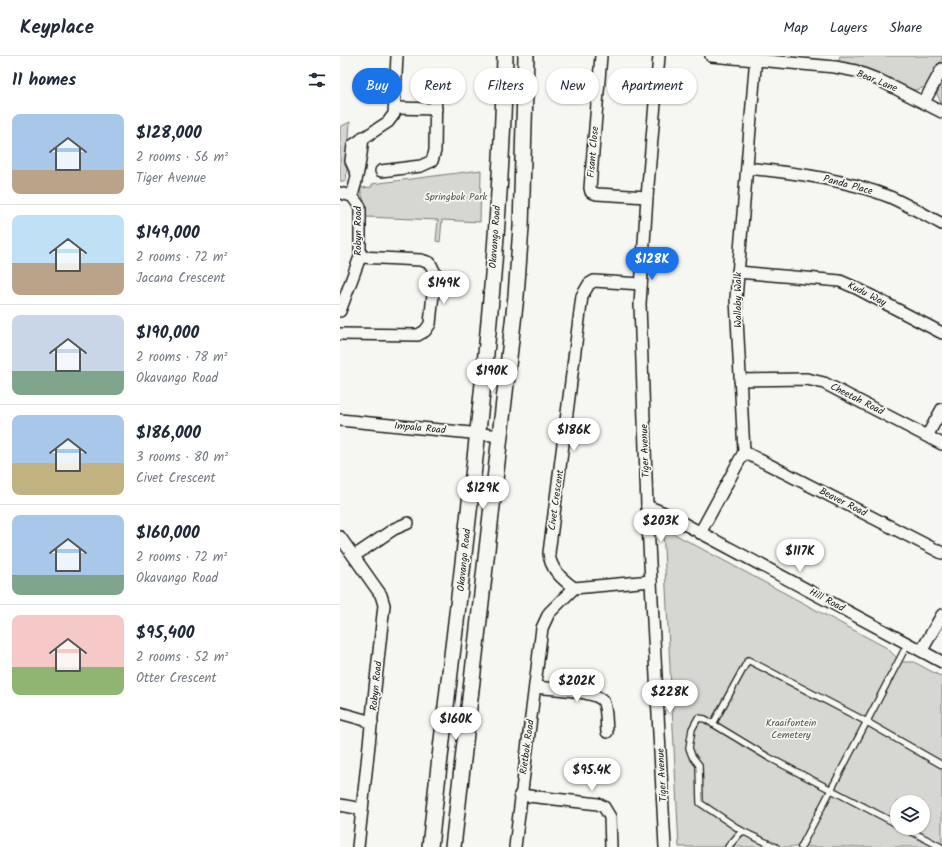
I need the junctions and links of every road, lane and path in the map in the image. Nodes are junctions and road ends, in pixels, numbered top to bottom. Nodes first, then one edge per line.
1 (397, 56) edge
2 (506, 56) edge
3 (526, 56) edge
4 (601, 56) edge
5 (659, 56) edge
6 (711, 56) edge
7 (756, 58) edge
8 (942, 69) edge
9 (924, 102) junction
10 (436, 104) edge
11 (395, 108) junction
12 (436, 109) junction
13 (942, 112) edge
14 (747, 168) junction
15 (381, 171) dead end
16 (340, 193) edge
17 (353, 197) junction
18 (647, 197) junction
19 (942, 224) edge
20 (360, 257) junction
21 (738, 272) junction
22 (641, 284) junction
23 (340, 311) edge
24 (942, 333) edge
25 (340, 334) edge
26 (740, 380) junction
27 (942, 409) edge
28 (340, 420) edge
29 (477, 433) junction
30 (501, 436) junction
31 (927, 436) junction
32 (942, 444) edge
33 (744, 452) junction
34 (647, 506) junction
35 (408, 523) dead end
36 (700, 533) junction
37 (340, 537) edge
38 (942, 553) edge
39 (354, 556) junction
40 (651, 581) junction
41 (574, 588) junction
42 (942, 614) edge
43 (908, 644) junction
44 (922, 650) junction
45 (942, 662) edge
46 (535, 687) junction
47 (340, 713) edge
48 (372, 722) junction
49 (867, 722) junction
50 (713, 724) junction
51 (607, 732) dead end
52 (942, 764) edge
53 (831, 790) junction
54 (520, 795) junction
55 (340, 806) edge
56 (362, 809) junction
57 (890, 820) edge
58 (742, 830) junction
59 (918, 835) edge
60 (358, 847) edge
61 (430, 847) edge
62 (453, 847) edge
63 (515, 847) edge
64 (611, 847) edge
65 (665, 847) edge
66 (728, 847) edge
67 (776, 847) edge
68 (801, 847) edge
69 (941, 847) edge

1 - 11 street
2 - 29 main road, Okavango Road
3 - 30 main road
4 - 18 street, Fisant Close
5 - 18 street, Tiger Avenue
6 - 7 street, Bear Lane
7 - 9 street, Bear Lane
7 - 14 street, Wallaby Walk
8 - 9 street
9 - 13 street, Bear Lane
10 - 12 street
11 - 12 street
11 - 17 street
12 - 15 street
14 - 19 street, Panda Place
14 - 21 street, Wallaby Walk
16 - 17 street
17 - 20 street, Robyn Road
18 - 22 street, Tiger Avenue
20 - 23 street, Robyn Road
20 - 25 street
21 - 24 street, Kudu Way
21 - 26 street, Wallaby Walk
22 - 34 street, Tiger Avenue
22 - 41 street, Civet Crescent
26 - 31 street, Cheetah Road
26 - 33 street, Wallaby Walk
27 - 31 street
28 - 29 street, Impala Road
29 - 30 street, Impala Road
29 - 61 main road, Okavango Road
30 - 62 main road
31 - 32 street, Cheetah Road
33 - 36 street
33 - 38 street, Beaver Road
34 - 36 street, Hill Road
34 - 40 street, Tiger Avenue
35 - 39 street
36 - 43 street, Hill Road
37 - 39 street, Robyn Road
39 - 48 street, Robyn Road
40 - 41 street
40 - 65 street, Tiger Avenue
41 - 46 street, Rietbok Road
42 - 44 street
43 - 44 street, Hill Road
43 - 49 lane
44 - 45 street, Hill Road
46 - 51 street
46 - 54 street, Rietbok Road
47 - 48 street
48 - 56 street, Robyn Road
49 - 50 lane
49 - 52 lane
49 - 53 lane
50 - 53 lane
50 - 58 lane
53 - 57 lane
53 - 68 lane
54 - 63 street, Rietbok Road
54 - 64 street
55 - 56 street
56 - 60 street, Robyn Road
58 - 66 lane
58 - 67 lane
59 - 69 lane

